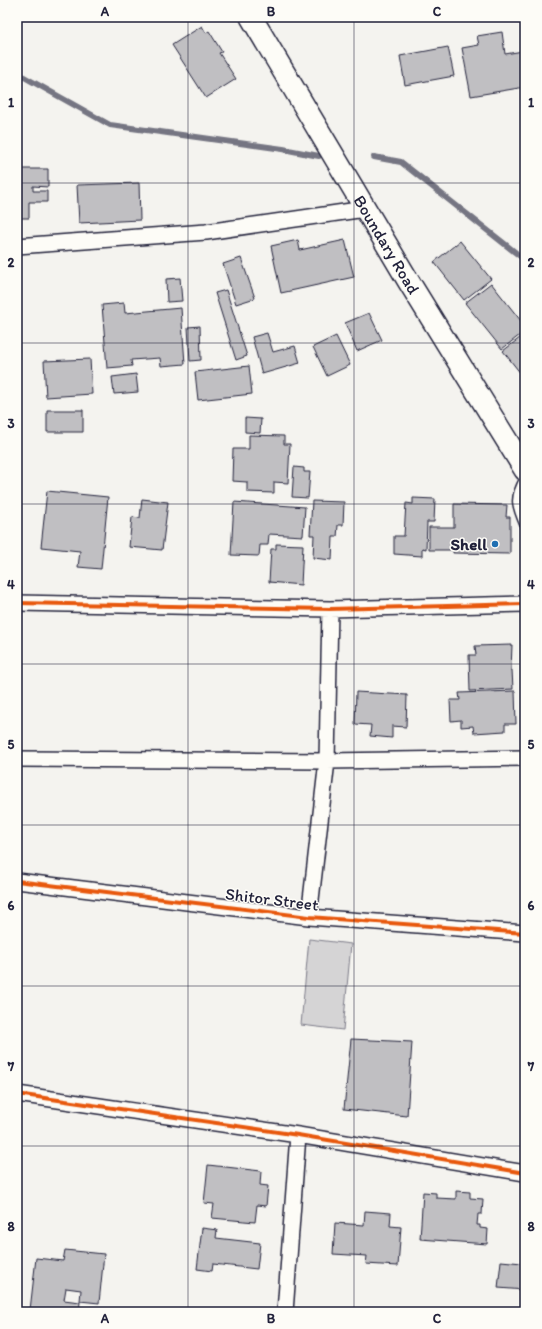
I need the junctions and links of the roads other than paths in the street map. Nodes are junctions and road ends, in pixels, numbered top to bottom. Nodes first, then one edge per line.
1 (250, 17) edge
2 (365, 209) junction
3 (17, 246) edge
4 (525, 470) edge
5 (525, 478) edge
6 (525, 526) edge
7 (17, 604) edge
8 (525, 604) edge
9 (330, 609) junction
10 (525, 758) edge
11 (17, 759) edge
12 (327, 761) junction
13 (17, 881) edge
14 (309, 917) junction
15 (525, 933) edge
16 (17, 1094) edge
17 (298, 1135) junction
18 (525, 1173) edge
19 (285, 1312) edge

1 - 2 main road, Boundary Road
2 - 3 street
2 - 4 main road, Boundary Road
5 - 6 lane
7 - 9 street
8 - 9 street
9 - 12 street
10 - 12 street
11 - 12 street
12 - 14 street
13 - 14 street, Shitor Street
14 - 15 street, Shitor Street
16 - 17 street
17 - 18 street
17 - 19 street

